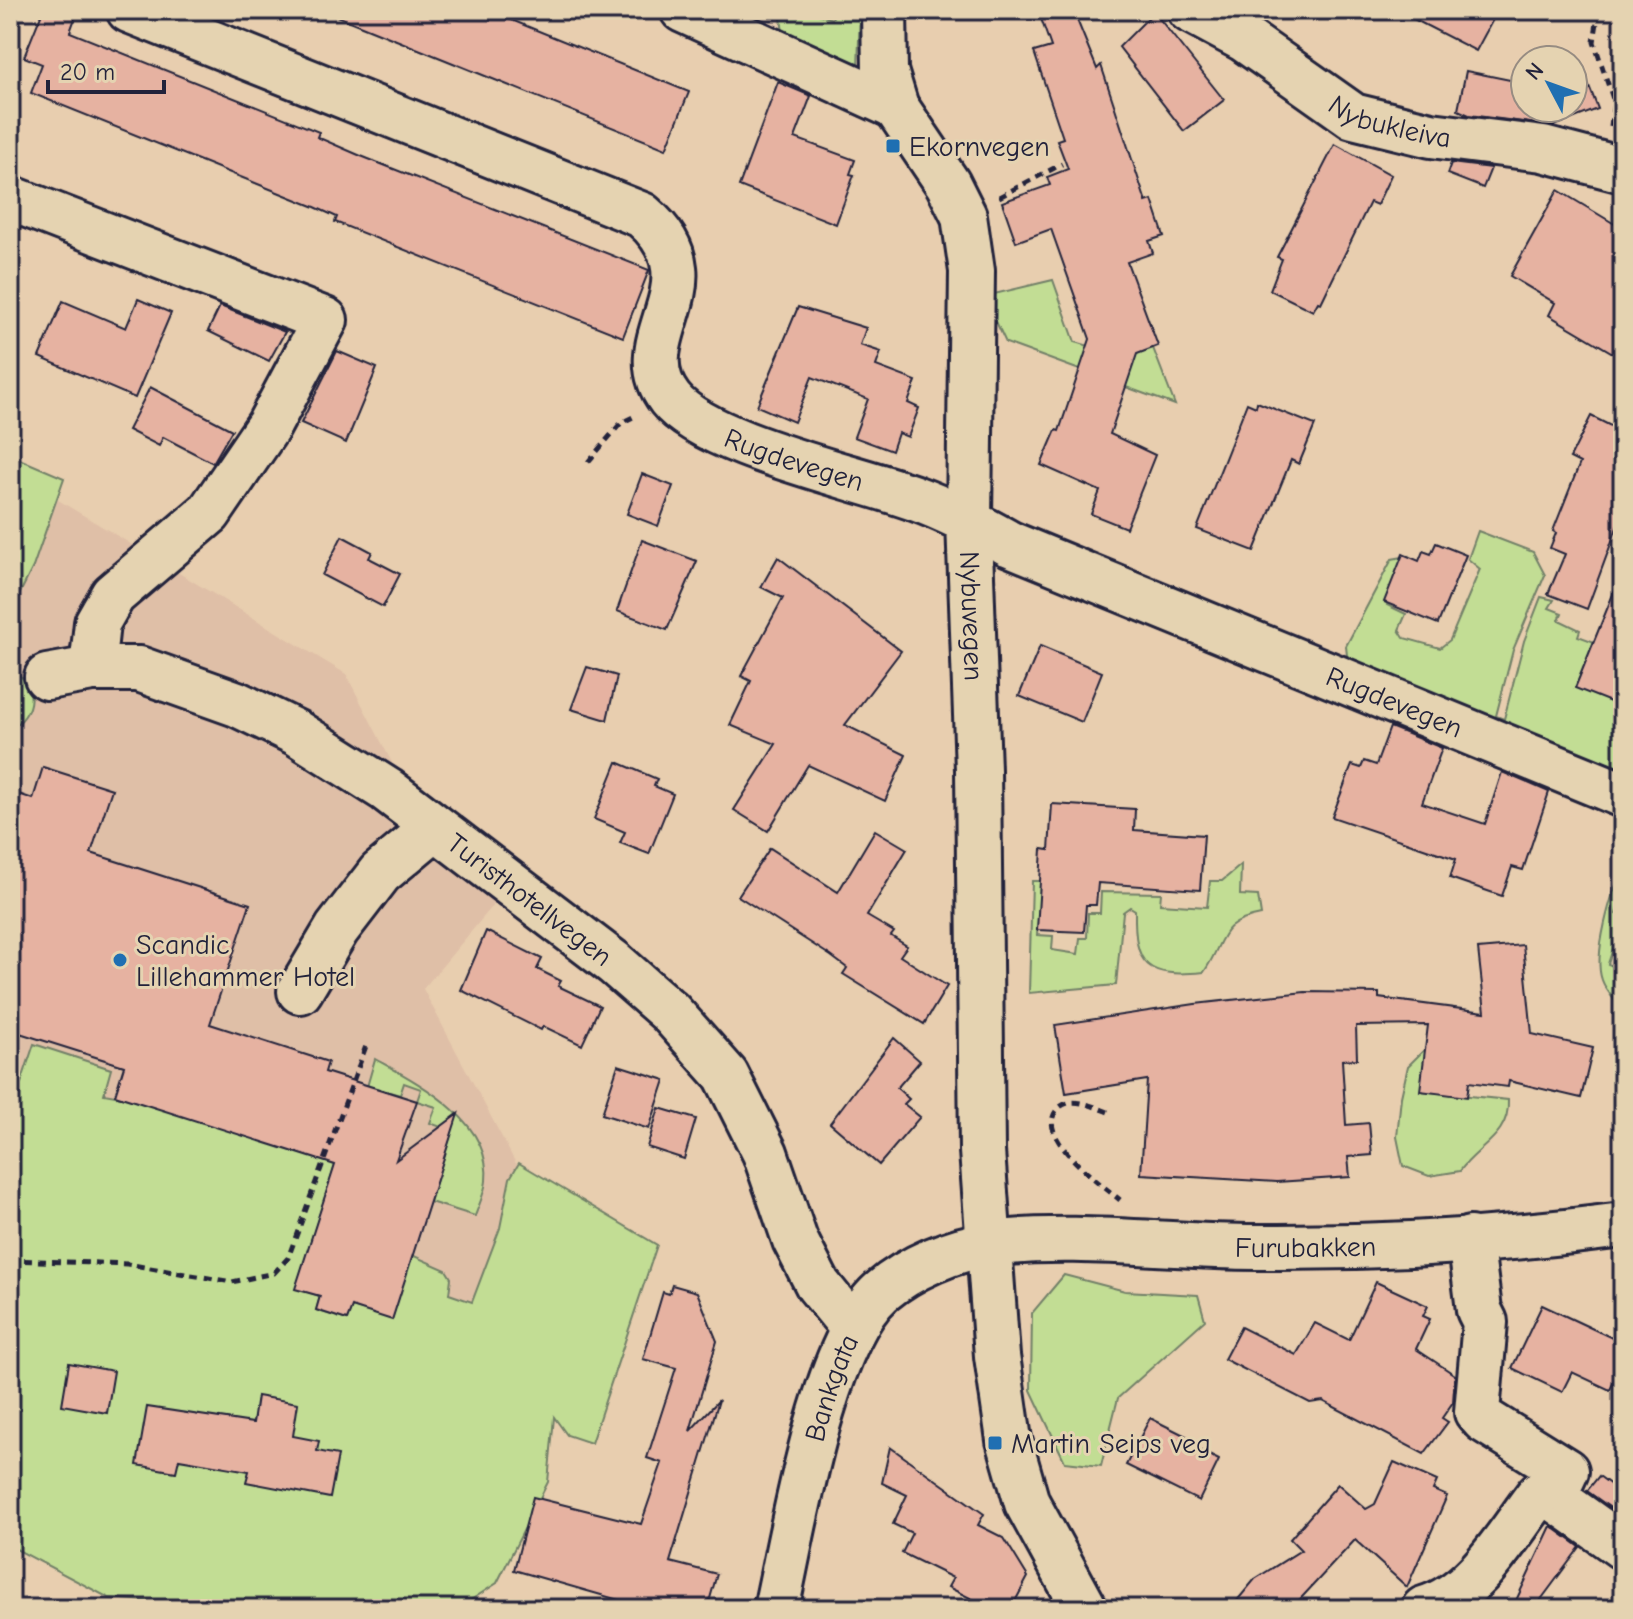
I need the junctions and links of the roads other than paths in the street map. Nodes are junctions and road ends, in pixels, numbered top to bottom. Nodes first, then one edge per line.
1 (129, 10) edge
2 (683, 10) edge
3 (884, 10) edge
4 (1190, 10) edge
5 (896, 107) junction
6 (1616, 156) edge
7 (10, 198) edge
8 (969, 521) junction
9 (92, 669) junction
10 (47, 677) dead end
11 (1623, 795) edge
12 (434, 828) junction
13 (300, 991) dead end
14 (1623, 1225) edge
15 (1470, 1239) junction
16 (987, 1244) junction
17 (853, 1328) junction
18 (1539, 1494) dead end
19 (1623, 1547) edge
20 (1411, 1606) edge
21 (776, 1609) edge
22 (1085, 1609) edge

1 - 8 street, Rugdevegen
2 - 5 street
3 - 5 street, Nybuvegen
4 - 6 street, Nybukleiva
5 - 8 street, Nybuvegen
7 - 9 street
8 - 11 street, Rugdevegen
8 - 16 street, Nybuvegen
9 - 10 street, Turisthotellvegen
9 - 12 street, Turisthotellvegen
12 - 13 street
12 - 17 street, Turisthotellvegen
14 - 15 street, Furubakken
15 - 16 street, Furubakken
15 - 19 street
16 - 17 street, Bankgata
16 - 22 street
17 - 21 street, Bankgata
18 - 20 street

